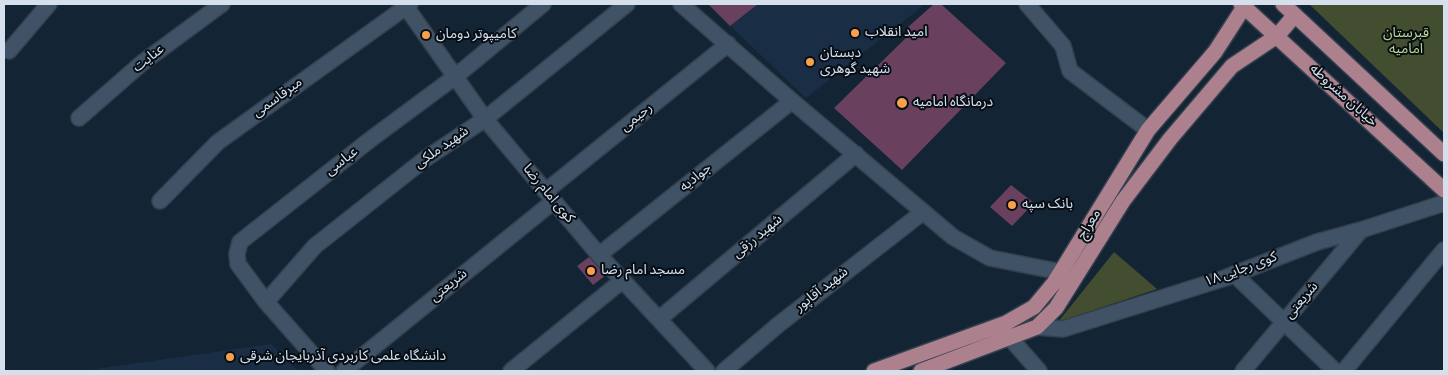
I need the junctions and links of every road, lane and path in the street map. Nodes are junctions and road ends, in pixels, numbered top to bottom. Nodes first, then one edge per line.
1 (49, 4) edge
2 (222, 4) edge
3 (543, 4) edge
4 (627, 4) edge
5 (681, 4) edge
6 (1027, 4) edge
7 (1283, 4) edge
8 (407, 5) edge
9 (1244, 5) edge
10 (1295, 15) junction
11 (1277, 36) junction
12 (728, 44) junction
13 (9, 51) dead end
14 (1215, 52) junction
15 (1232, 66) junction
16 (456, 76) junction
17 (1370, 84) junction
18 (792, 101) junction
19 (1352, 103) junction
20 (79, 118) dead end
21 (485, 119) junction
22 (1148, 130) junction
23 (856, 154) junction
24 (1444, 154) edge
25 (1444, 190) edge
26 (550, 196) junction
27 (160, 201) dead end
28 (1444, 203) edge
29 (922, 212) junction
30 (1361, 230) junction
31 (1444, 250) edge
32 (599, 255) junction
33 (1061, 272) junction
34 (1234, 274) junction
35 (623, 280) junction
36 (266, 302) junction
37 (659, 319) junction
38 (1285, 322) junction
39 (1036, 327) junction
40 (1010, 338) junction
41 (327, 371) edge
42 (344, 371) edge
43 (510, 371) edge
44 (707, 371) edge
45 (724, 371) edge
46 (874, 371) edge
47 (921, 371) edge
48 (1039, 371) edge
49 (1243, 371) edge
50 (1335, 371) edge
51 (1344, 371) edge

1 - 13 street
2 - 20 street, عنایت
3 - 16 street, عباسی
4 - 21 street, شهید ملکی
5 - 12 street
6 - 22 street
7 - 10 main road, خیابان مشروطه
8 - 16 street, کوی امام رضا
8 - 27 street, میرقاسمی
9 - 11 main road, خیابان مشروطه
9 - 14 main road, معراج
10 - 11 main road, معراج
10 - 17 main road, خیابان مشروطه
11 - 15 main road, معراج
11 - 19 main road, خیابان مشروطه
12 - 18 street
12 - 26 street, رحیمی
14 - 15 main road
14 - 22 main road, معراج
15 - 39 main road, معراج
16 - 21 street, کوی امام رضا
16 - 36 street, عباسی
17 - 19 main road
17 - 24 main road, خیابان مشروطه
18 - 23 street
18 - 32 street, جوادیه
19 - 25 main road, خیابان مشروطه
21 - 26 street, کوی امام رضا
21 - 36 street, شهید ملکی
22 - 33 main road, معراج
23 - 29 street
23 - 37 street, شهید رزقی
26 - 32 street, کوی امام رضا
26 - 42 street, شریعتی
28 - 30 street, کوی رجایی ۱۸
29 - 33 street
29 - 45 street, شهید آقاپور
30 - 34 street, کوی رجایی ۱۸
30 - 38 street, شریعتی
31 - 51 street
32 - 35 street, کوی امام رضا
33 - 46 main road, معراج
34 - 38 street
34 - 39 street, کوی رجایی ۱۸
35 - 37 street, کوی امام رضا
35 - 43 street
36 - 41 street
37 - 44 street, کوی امام رضا
38 - 49 street, شریعتی
38 - 50 street
39 - 40 main road, معراج
40 - 47 main road, معراج
40 - 48 street

